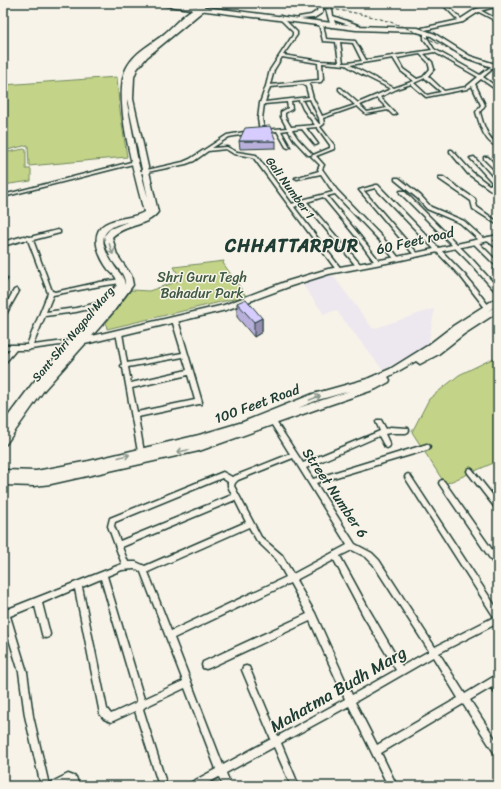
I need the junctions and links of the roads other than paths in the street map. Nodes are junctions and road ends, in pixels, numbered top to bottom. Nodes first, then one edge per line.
1 (160, 3) edge
2 (181, 3) edge
3 (443, 3) edge
4 (321, 4) edge
5 (497, 6) edge
6 (200, 7) junction
7 (478, 10) junction
8 (280, 18) junction
9 (301, 18) junction
10 (461, 21) junction
11 (498, 21) edge
12 (333, 22) junction
13 (323, 24) junction
14 (443, 24) junction
15 (426, 30) junction
16 (435, 31) junction
17 (338, 42) junction
18 (436, 51) junction
19 (422, 54) junction
20 (281, 56) junction
21 (395, 58) junction
22 (320, 62) junction
23 (366, 62) junction
24 (341, 64) junction
25 (347, 64) junction
26 (497, 66) edge
27 (425, 76) junction
28 (480, 76) junction
29 (305, 82) junction
30 (415, 83) junction
31 (473, 84) junction
32 (268, 86) junction
33 (340, 89) dead end
34 (392, 89) junction
35 (498, 90) edge
36 (444, 93) junction
37 (378, 97) junction
38 (311, 98) junction
39 (300, 99) junction
40 (289, 100) junction
41 (262, 103) junction
42 (358, 105) junction
43 (390, 110) junction
44 (129, 113) junction
45 (394, 114) dead end
46 (321, 118) junction
47 (318, 126) junction
48 (303, 127) junction
49 (289, 128) junction
50 (278, 130) junction
51 (262, 132) junction
52 (316, 144) dead end
53 (498, 146) edge
54 (288, 147) dead end
55 (208, 150) junction
56 (452, 151) dead end
57 (310, 154) dead end
58 (472, 158) dead end
59 (486, 158) dead end
60 (135, 162) junction
61 (498, 170) edge
62 (141, 172) junction
63 (322, 172) junction
64 (297, 178) dead end
65 (441, 178) dead end
66 (397, 179) dead end
67 (489, 187) junction
68 (337, 192) junction
69 (402, 192) dead end
70 (498, 194) edge
71 (324, 195) junction
72 (3, 196) edge
73 (304, 201) junction
74 (290, 206) junction
75 (498, 224) edge
76 (58, 232) dead end
77 (498, 237) edge
78 (30, 240) junction
79 (482, 240) junction
80 (3, 244) edge
81 (455, 246) junction
82 (498, 247) edge
83 (437, 250) junction
84 (417, 255) junction
85 (397, 259) junction
86 (378, 263) junction
87 (498, 265) edge
88 (359, 266) junction
89 (339, 270) junction
90 (121, 281) junction
91 (16, 291) dead end
92 (498, 291) edge
93 (52, 293) junction
94 (498, 300) edge
95 (106, 303) junction
96 (487, 307) junction
97 (498, 308) edge
98 (43, 314) junction
99 (3, 315) edge
100 (175, 320) junction
101 (119, 333) junction
102 (83, 341) junction
103 (73, 342) junction
104 (441, 343) junction
105 (3, 347) edge
106 (14, 348) junction
107 (29, 348) junction
108 (185, 354) junction
109 (3, 361) edge
110 (124, 366) junction
111 (190, 372) junction
112 (129, 386) junction
113 (135, 415) junction
114 (273, 422) junction
115 (379, 422) dead end
116 (3, 430) edge
117 (406, 430) dead end
118 (382, 433) junction
119 (3, 441) edge
120 (387, 445) dead end
121 (427, 447) dead end
122 (141, 452) junction
123 (294, 455) junction
124 (300, 467) junction
125 (470, 471) dead end
126 (3, 474) edge
127 (408, 477) dead end
128 (3, 481) edge
129 (232, 481) junction
130 (311, 482) junction
131 (442, 483) dead end
132 (235, 497) junction
133 (498, 507) edge
134 (250, 523) junction
135 (118, 545) junction
136 (352, 546) junction
137 (335, 555) junction
138 (498, 564) edge
139 (126, 566) junction
140 (144, 570) junction
141 (103, 574) junction
142 (291, 579) junction
143 (78, 585) junction
144 (38, 601) junction
145 (5, 615) edge
146 (312, 616) junction
147 (498, 618) edge
148 (46, 634) dead end
149 (170, 636) junction
150 (434, 652) junction
151 (206, 665) dead end
152 (246, 670) dead end
153 (401, 671) junction
154 (495, 680) edge
155 (187, 683) junction
156 (498, 690) edge
157 (464, 699) junction
158 (350, 700) junction
159 (140, 706) junction
160 (277, 741) junction
161 (376, 752) junction
162 (498, 752) edge
163 (221, 771) junction
164 (45, 786) edge
165 (53, 786) edge
166 (75, 786) edge
167 (162, 786) edge
168 (193, 786) edge
169 (227, 786) edge
170 (295, 786) edge
171 (393, 786) edge

1 - 6 highway
2 - 6 highway
3 - 10 street
4 - 9 main road
4 - 12 main road
4 - 13 main road
5 - 7 street
6 - 8 highway
6 - 9 highway
6 - 44 street, Sant Shri Nagpal Marg
7 - 10 street
7 - 11 street
8 - 13 highway
8 - 20 street
9 - 13 highway
10 - 14 street
12 - 13 highway
12 - 15 highway
12 - 15 highway
13 - 17 street
14 - 15 street
14 - 16 street
15 - 16 highway
15 - 18 street
15 - 26 highway
16 - 26 highway
17 - 23 street
17 - 24 street
18 - 19 street
18 - 28 street
19 - 21 street
19 - 27 street
20 - 22 street
20 - 32 street
21 - 23 street
21 - 30 street
22 - 24 street
22 - 29 street
23 - 25 street
24 - 25 street
25 - 34 street
26 - 28 street
27 - 30 street
27 - 36 street
28 - 31 street
28 - 35 street
29 - 32 street
29 - 38 street
30 - 34 street
30 - 36 street
31 - 36 street
31 - 53 street
32 - 41 street
33 - 42 street
34 - 37 street
37 - 42 street
37 - 43 street
38 - 39 street
38 - 46 street
39 - 40 street
39 - 47 street
40 - 41 street
40 - 49 street
41 - 51 street
42 - 43 street
42 - 46 street
43 - 45 street
44 - 60 street, Sant Shri Nagpal Marg
44 - 62 street, Sant Shri Nagpal Marg
46 - 47 street
47 - 48 street
47 - 63 street
48 - 49 street
48 - 52 street
49 - 50 street
49 - 57 street
50 - 51 street
50 - 54 street
51 - 55 street
55 - 62 street
55 - 74 street, Gali Number 1
56 - 67 street
58 - 67 street
59 - 61 street
60 - 62 street, Sant Shri Nagpal Marg
60 - 72 street
62 - 90 street, Sant Shri Nagpal Marg
62 -> 102 street, Sant Shri Nagpal Marg
63 - 64 street
63 - 68 street
65 - 75 street
66 - 79 street
67 - 70 street
68 - 71 street
68 - 85 street
69 - 81 street
71 - 73 street
71 - 86 street
73 - 74 street
73 - 88 street
74 - 89 street, Gali Number 1
76 - 78 street
77 - 79 street, 60 Feet road
78 - 80 street
78 - 93 street
79 - 81 street, 60 Feet road
79 - 82 street
79 - 87 street
81 - 83 street, 60 Feet road
81 - 92 street
83 - 84 street, 60 Feet road
83 - 84 street
83 - 96 street
84 - 85 street, 60 Feet road
85 - 86 street, 60 Feet road
86 - 88 street, 60 Feet road
88 - 89 street, 60 Feet road
89 - 100 street, 60 Feet road
90 - 93 street
90 - 95 street, Sant Shri Nagpal Marg
91 - 99 street
93 - 98 street
94 - 96 street, 100 Feet Road
95 - 98 street
95 - 103 street, Sant Shri Nagpal Marg
96 - 104 street, 100 Feet Road
97 - 104 street, 100 Feet Road
98 - 107 street
100 - 101 street, 60 Feet road
100 - 108 street
101 - 102 street, 60 Feet road
101 - 110 street
102 - 103 street, 60 Feet road
102 - 119 street, Sant Shri Nagpal Marg
103 - 107 street
103 - 116 street, Sant Shri Nagpal Marg
104 - 114 street, 100 Feet Road
122 -> 104 street, 100 Feet Road
105 - 106 street
106 - 107 street
106 - 109 street
108 - 110 street
108 - 111 street
110 - 112 street
111 - 112 street
111 - 113 street
112 - 113 street
113 - 122 street
114 - 123 street, Street Number 6
114 -> 128 street, 100 Feet Road
115 - 118 street
117 - 118 street
118 - 120 street
118 - 124 street
121 - 130 street
126 -> 122 street, 100 Feet Road
123 - 124 street, Street Number 6
123 - 129 street
124 - 130 street, Street Number 6
125 - 133 street
127 - 147 street
129 - 132 street
129 - 135 street
130 - 136 street, Street Number 6
131 - 138 street
132 - 134 street
132 - 135 street
134 - 140 street
134 - 142 street
135 - 139 street
136 - 137 street
136 - 150 street, Street Number 6
137 - 142 street
137 - 153 street
139 - 140 street
139 - 141 street
140 - 149 street
141 - 143 street
141 - 159 street
142 - 146 street
142 - 149 street
143 - 144 street
143 - 159 street
144 - 145 street
144 - 148 street
145 - 164 street
146 - 151 street
146 - 158 street
147 - 150 street, Mahatma Budh Marg
149 - 155 street
150 - 153 street, Mahatma Budh Marg
150 - 157 street, Street Number 6
152 - 160 street
153 - 158 street, Mahatma Budh Marg
154 - 156 street
154 - 157 street
155 - 159 street
155 - 163 street
157 - 161 street
157 - 162 street, Street Number 6
158 - 160 street, Mahatma Budh Marg
158 - 161 street
159 - 167 street
160 - 163 street, Mahatma Budh Marg
160 - 170 street
161 - 171 street
163 - 168 street, Mahatma Budh Marg
163 - 169 street
165 - 166 street

